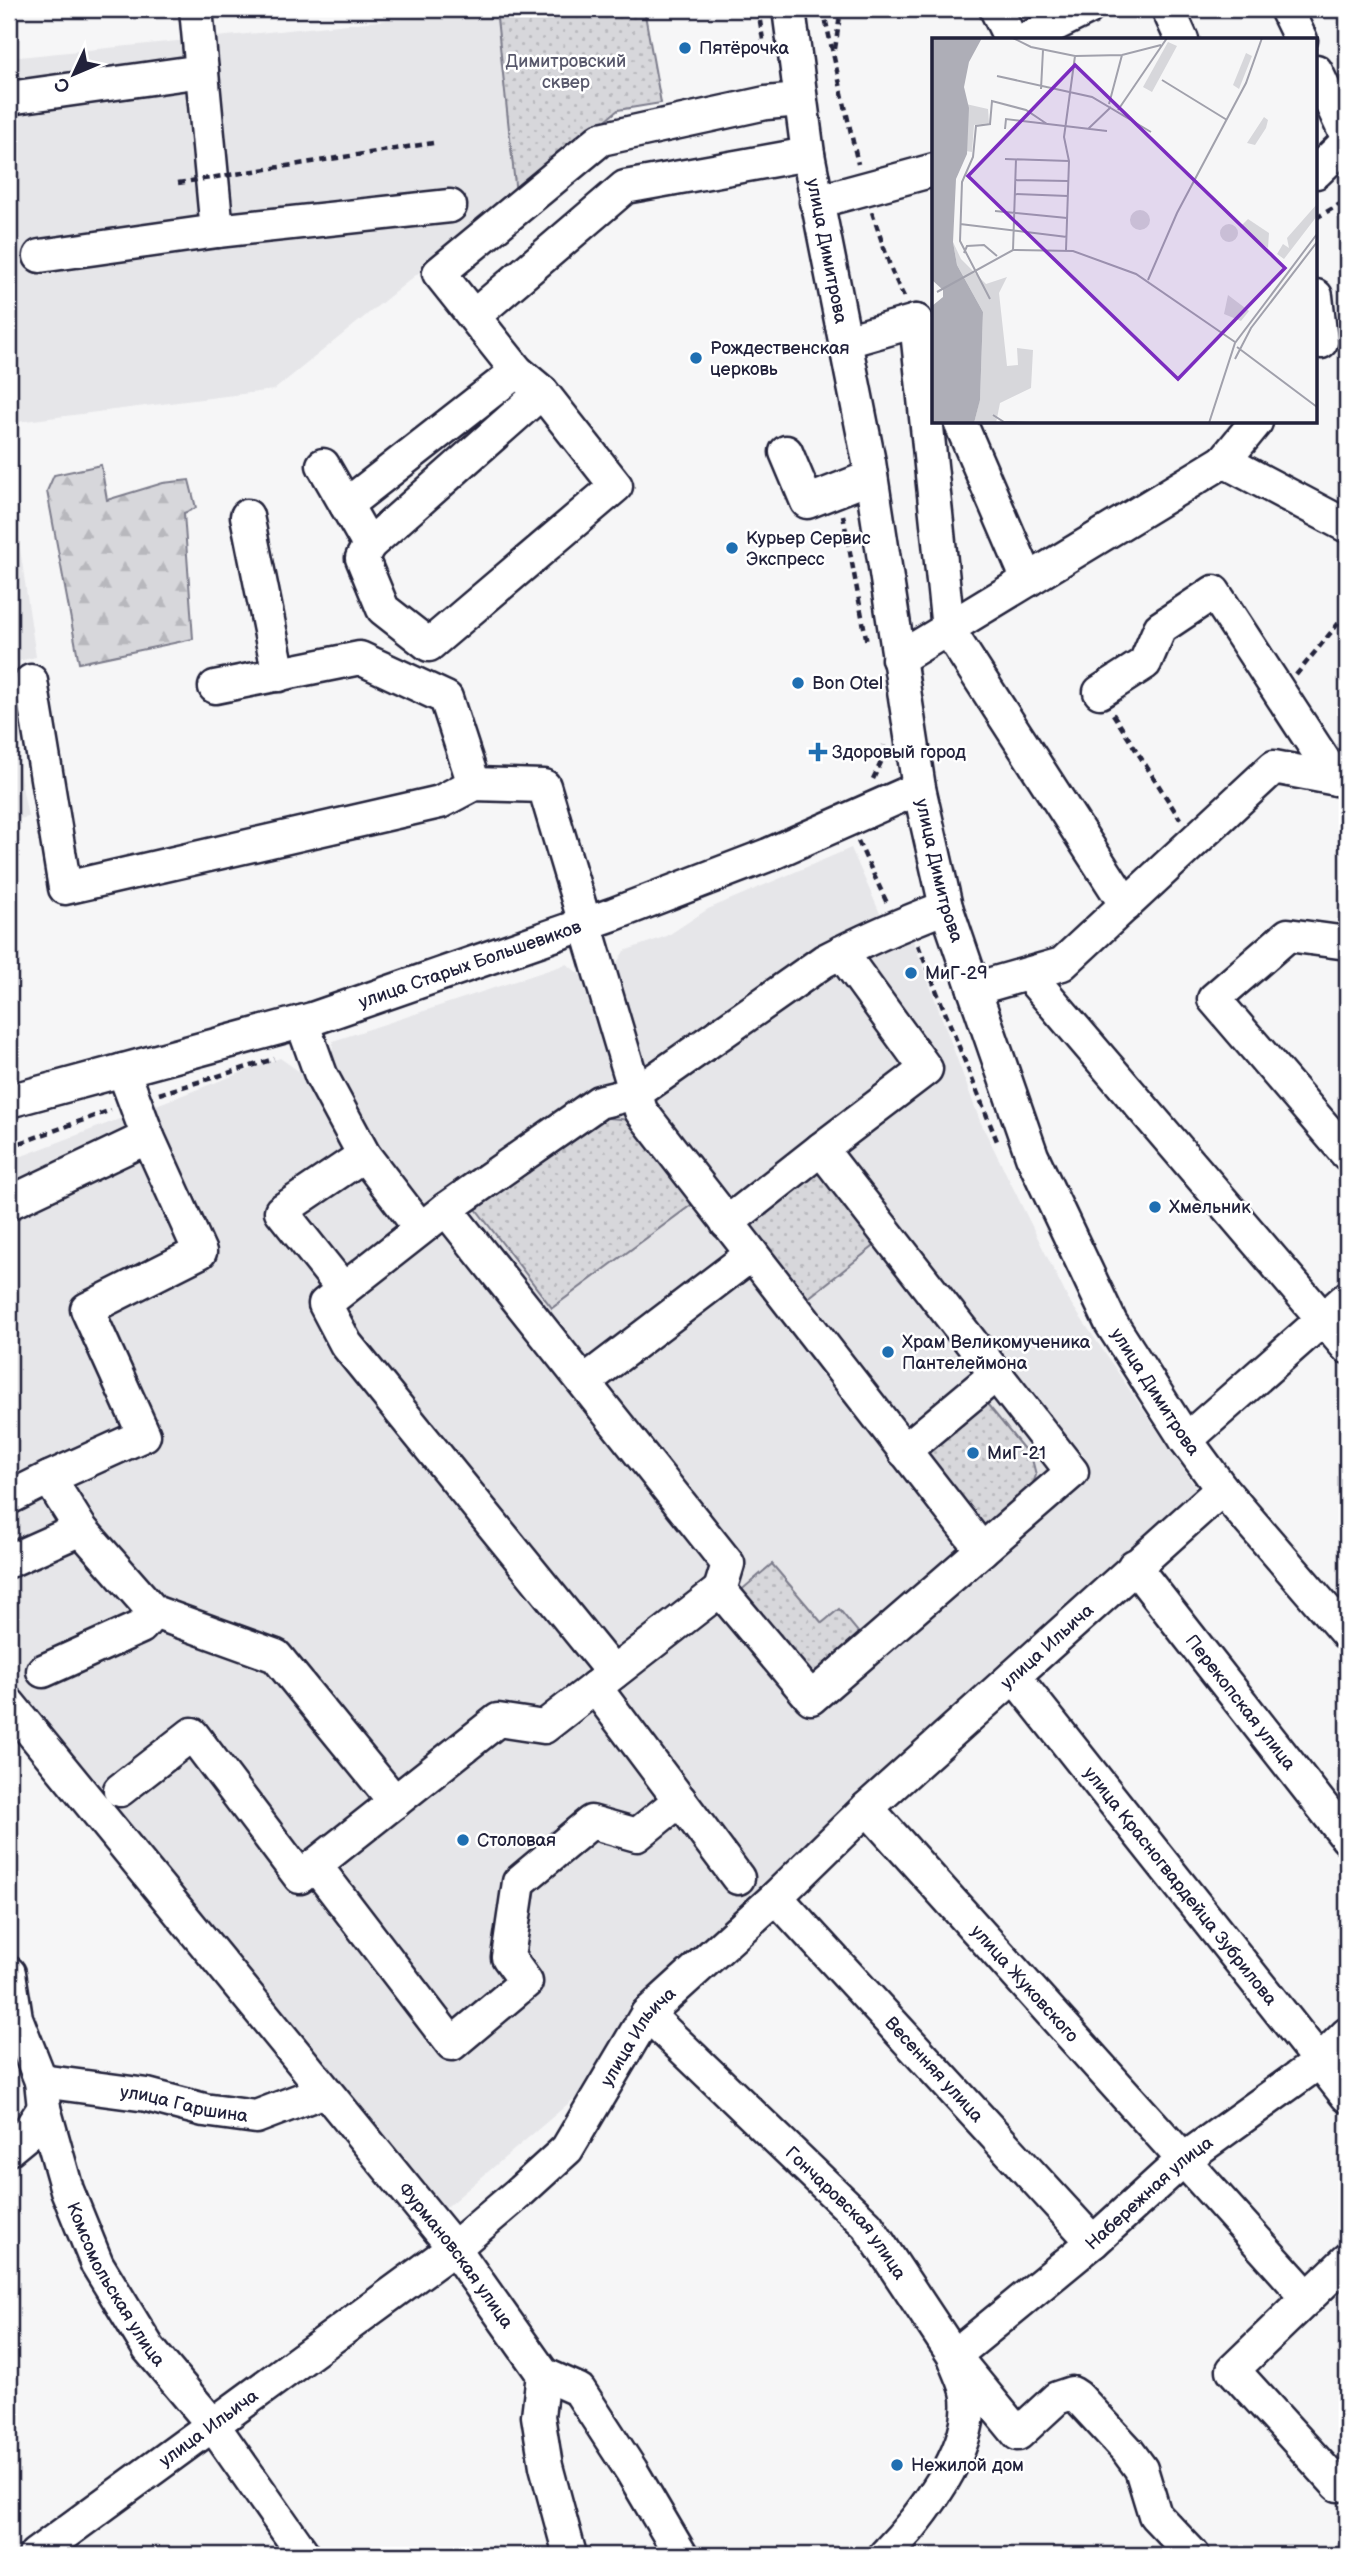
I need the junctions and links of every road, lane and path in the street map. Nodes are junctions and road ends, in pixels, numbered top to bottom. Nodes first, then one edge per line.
1 (28, 9) edge
2 (196, 9) edge
3 (758, 9) edge
4 (789, 9) edge
5 (841, 9) edge
6 (996, 9) edge
7 (1087, 9) edge
8 (1168, 9) edge
9 (1286, 9) edge
10 (9, 11) edge
11 (1010, 38) edge
12 (1028, 38) edge
13 (1181, 38) edge
14 (1300, 38) edge
15 (835, 56) dead end
16 (766, 59) dead end
17 (202, 71) junction
18 (1318, 75) edge
19 (9, 98) edge
20 (800, 100) junction
21 (1347, 140) edge
22 (433, 142) dead end
23 (808, 154) junction
24 (1318, 170) edge
25 (932, 171) edge
26 (178, 183) dead end
27 (1347, 200) edge
28 (816, 202) junction
29 (450, 206) dead end
30 (1318, 217) edge
31 (218, 231) junction
32 (40, 256) dead end
33 (474, 316) junction
34 (916, 321) junction
35 (1347, 322) edge
36 (846, 341) junction
37 (1319, 345) edge
38 (932, 358) edge
39 (517, 371) junction
40 (542, 393) junction
41 (961, 424) edge
42 (1254, 424) edge
43 (786, 452) dead end
44 (1224, 461) junction
45 (323, 465) dead end
46 (871, 477) junction
47 (838, 491) junction
48 (346, 505) junction
49 (247, 516) dead end
50 (1347, 526) edge
51 (369, 545) junction
52 (1028, 580) junction
53 (1347, 614) edge
54 (948, 628) junction
55 (884, 657) junction
56 (278, 675) junction
57 (31, 681) dead end
58 (215, 687) dead end
59 (1100, 692) joint
60 (1280, 694) junction
61 (884, 739) dead end
62 (1342, 780) edge
63 (474, 783) junction
64 (867, 786) dead end
65 (919, 788) junction
66 (1194, 842) junction
67 (1126, 905) junction
68 (946, 907) junction
69 (587, 924) junction
70 (1347, 943) edge
71 (841, 952) junction
72 (1028, 974) junction
73 (974, 989) junction
74 (302, 1022) junction
75 (123, 1070) junction
76 (636, 1093) junction
77 (9, 1101) edge
78 (148, 1137) junction
79 (821, 1149) junction
80 (1347, 1154) edge
81 (364, 1155) junction
82 (9, 1203) edge
83 (446, 1209) junction
84 (727, 1223) junction
85 (420, 1228) junction
86 (752, 1254) junction
87 (343, 1289) junction
88 (1347, 1298) edge
89 (1322, 1320) junction
90 (1347, 1347) edge
91 (995, 1375) junction
92 (584, 1382) junction
93 (1186, 1440) junction
94 (904, 1451) junction
95 (49, 1478) junction
96 (1222, 1489) junction
97 (9, 1498) edge
98 (80, 1529) junction
99 (982, 1550) junction
100 (9, 1561) edge
101 (1134, 1566) junction
102 (720, 1590) junction
103 (155, 1612) junction
104 (1347, 1634) edge
105 (43, 1671) dead end
106 (1014, 1676) junction
107 (604, 1680) junction
108 (9, 1704) edge
109 (120, 1790) dead end
110 (680, 1800) junction
111 (395, 1802) junction
112 (866, 1808) junction
113 (1347, 1838) edge
114 (315, 1865) junction
115 (738, 1878) dead end
116 (776, 1897) junction
117 (9, 1973) edge
118 (647, 2014) junction
119 (13, 2018) edge
120 (1347, 2034) edge
121 (1319, 2062) junction
122 (324, 2091) junction
123 (43, 2094) junction
124 (1347, 2096) edge
125 (9, 2149) edge
126 (1183, 2160) junction
127 (1093, 2242) junction
128 (454, 2248) junction
129 (1347, 2260) edge
130 (1308, 2298) junction
131 (954, 2356) junction
132 (543, 2374) junction
133 (213, 2425) junction
134 (1338, 2485) dead end
135 (35, 2555) edge
136 (304, 2555) edge
137 (570, 2555) edge
138 (681, 2555) edge
139 (885, 2555) edge
140 (1193, 2555) edge

1 - 10 path
2 - 17 street
3 - 16 path
4 - 20 street, улица Димитрова
5 - 15 path
6 - 11 street
7 - 12 street
8 - 13 street
9 - 14 street
17 - 19 street
17 - 31 street
18 - 21 street
20 - 23 street, улица Димитрова
20 - 33 street
21 - 24 street
22 - 26 path, bridge
23 - 28 street, улица Димитрова
23 - 33 street
25 - 28 street
27 - 30 path
28 - 36 street, улица Димитрова
29 - 31 street
31 - 32 street
33 - 39 street
34 - 36 street
34 - 38 street
34 - 54 street
35 - 37 street
36 - 46 street, улица Димитрова
39 - 40 street
39 - 48 street
40 - 51 street
40 - 51 street
41 - 52 street
42 - 44 street
43 - 47 street
44 - 50 street
44 - 52 street
45 - 48 street
46 - 47 street
46 - 55 street, улица Димитрова
47 - 55 path
48 - 51 street
49 - 56 street
52 - 54 street
53 - 60 path
54 - 55 street
54 - 67 street
55 - 65 street, улица Димитрова
56 - 58 street
56 - 63 street
57 - 63 street
59 - 60 street
59 - 66 path
60 - 62 street
61 - 64 path
62 - 66 street
63 - 69 street
65 - 68 street, улица Димитрова
65 - 69 street, улица Старых Большевиков
66 - 67 street
67 - 72 street
68 - 71 street
68 - 73 street, улица Димитрова
69 - 74 street, улица Старых Большевиков
69 - 76 street
70 - 80 street
71 - 76 street
71 - 79 street
72 - 73 street
72 - 89 street
73 - 93 street, улица Димитрова
74 - 75 street, улица Старых Большевиков
74 - 81 street
75 - 77 street, улица Старых Большевиков
75 - 78 street
76 - 83 street
76 - 84 street
78 - 82 street
78 - 95 street
79 - 84 street
79 - 91 street
81 - 85 street
81 - 87 street
83 - 85 street
83 - 92 street
84 - 86 street
85 - 87 street
86 - 92 street
86 - 94 street
87 - 107 street
88 - 89 street
89 - 90 street
89 - 93 street
91 - 94 street
91 - 99 street
92 - 102 street
93 - 96 street, улица Димитрова
94 - 99 street
95 - 97 street
95 - 98 street
96 - 101 street, улица Ильича
96 - 104 street, улица Димитрова
98 - 100 street
98 - 103 street
99 - 102 street
101 - 106 street, улица Ильича
101 - 113 street, Перекопская улица
102 - 107 street
103 - 105 street
103 - 111 street
106 - 112 street, улица Ильича
106 - 121 street, улица Красногвардейца Зубрилова
107 - 110 street
107 - 111 street
108 - 122 street, Фурмановская улица
109 - 114 street
110 - 114 street
110 - 115 street
111 - 114 street
112 - 116 street, улица Ильича
112 - 126 street, улица Жуковского
116 - 118 street, улица Ильича
116 - 127 street, Весенняя улица
117 - 119 street, Комсомольская улица
118 - 128 street, улица Ильича
118 - 131 street, Гончаровская улица
119 - 123 street, Комсомольская улица
120 - 121 street, Набережная улица
121 - 124 street, улица Красногвардейца Зубрилова
121 - 126 street, Набережная улица
122 - 123 street, улица Гаршина
122 - 128 street, Фурмановская улица
123 - 125 street
123 - 133 street, Комсомольская улица
126 - 127 street, Набережная улица
126 - 130 street, улица Жуковского
127 - 131 street, Набережная улица
128 - 132 street, Фурмановская улица
128 - 133 street, улица Ильича
129 - 130 street
130 - 134 street
131 - 139 street
131 - 140 street, Гончаровская улица
132 - 137 street
132 - 138 street
133 - 135 street, улица Ильича
133 - 136 street, Комсомольская улица

